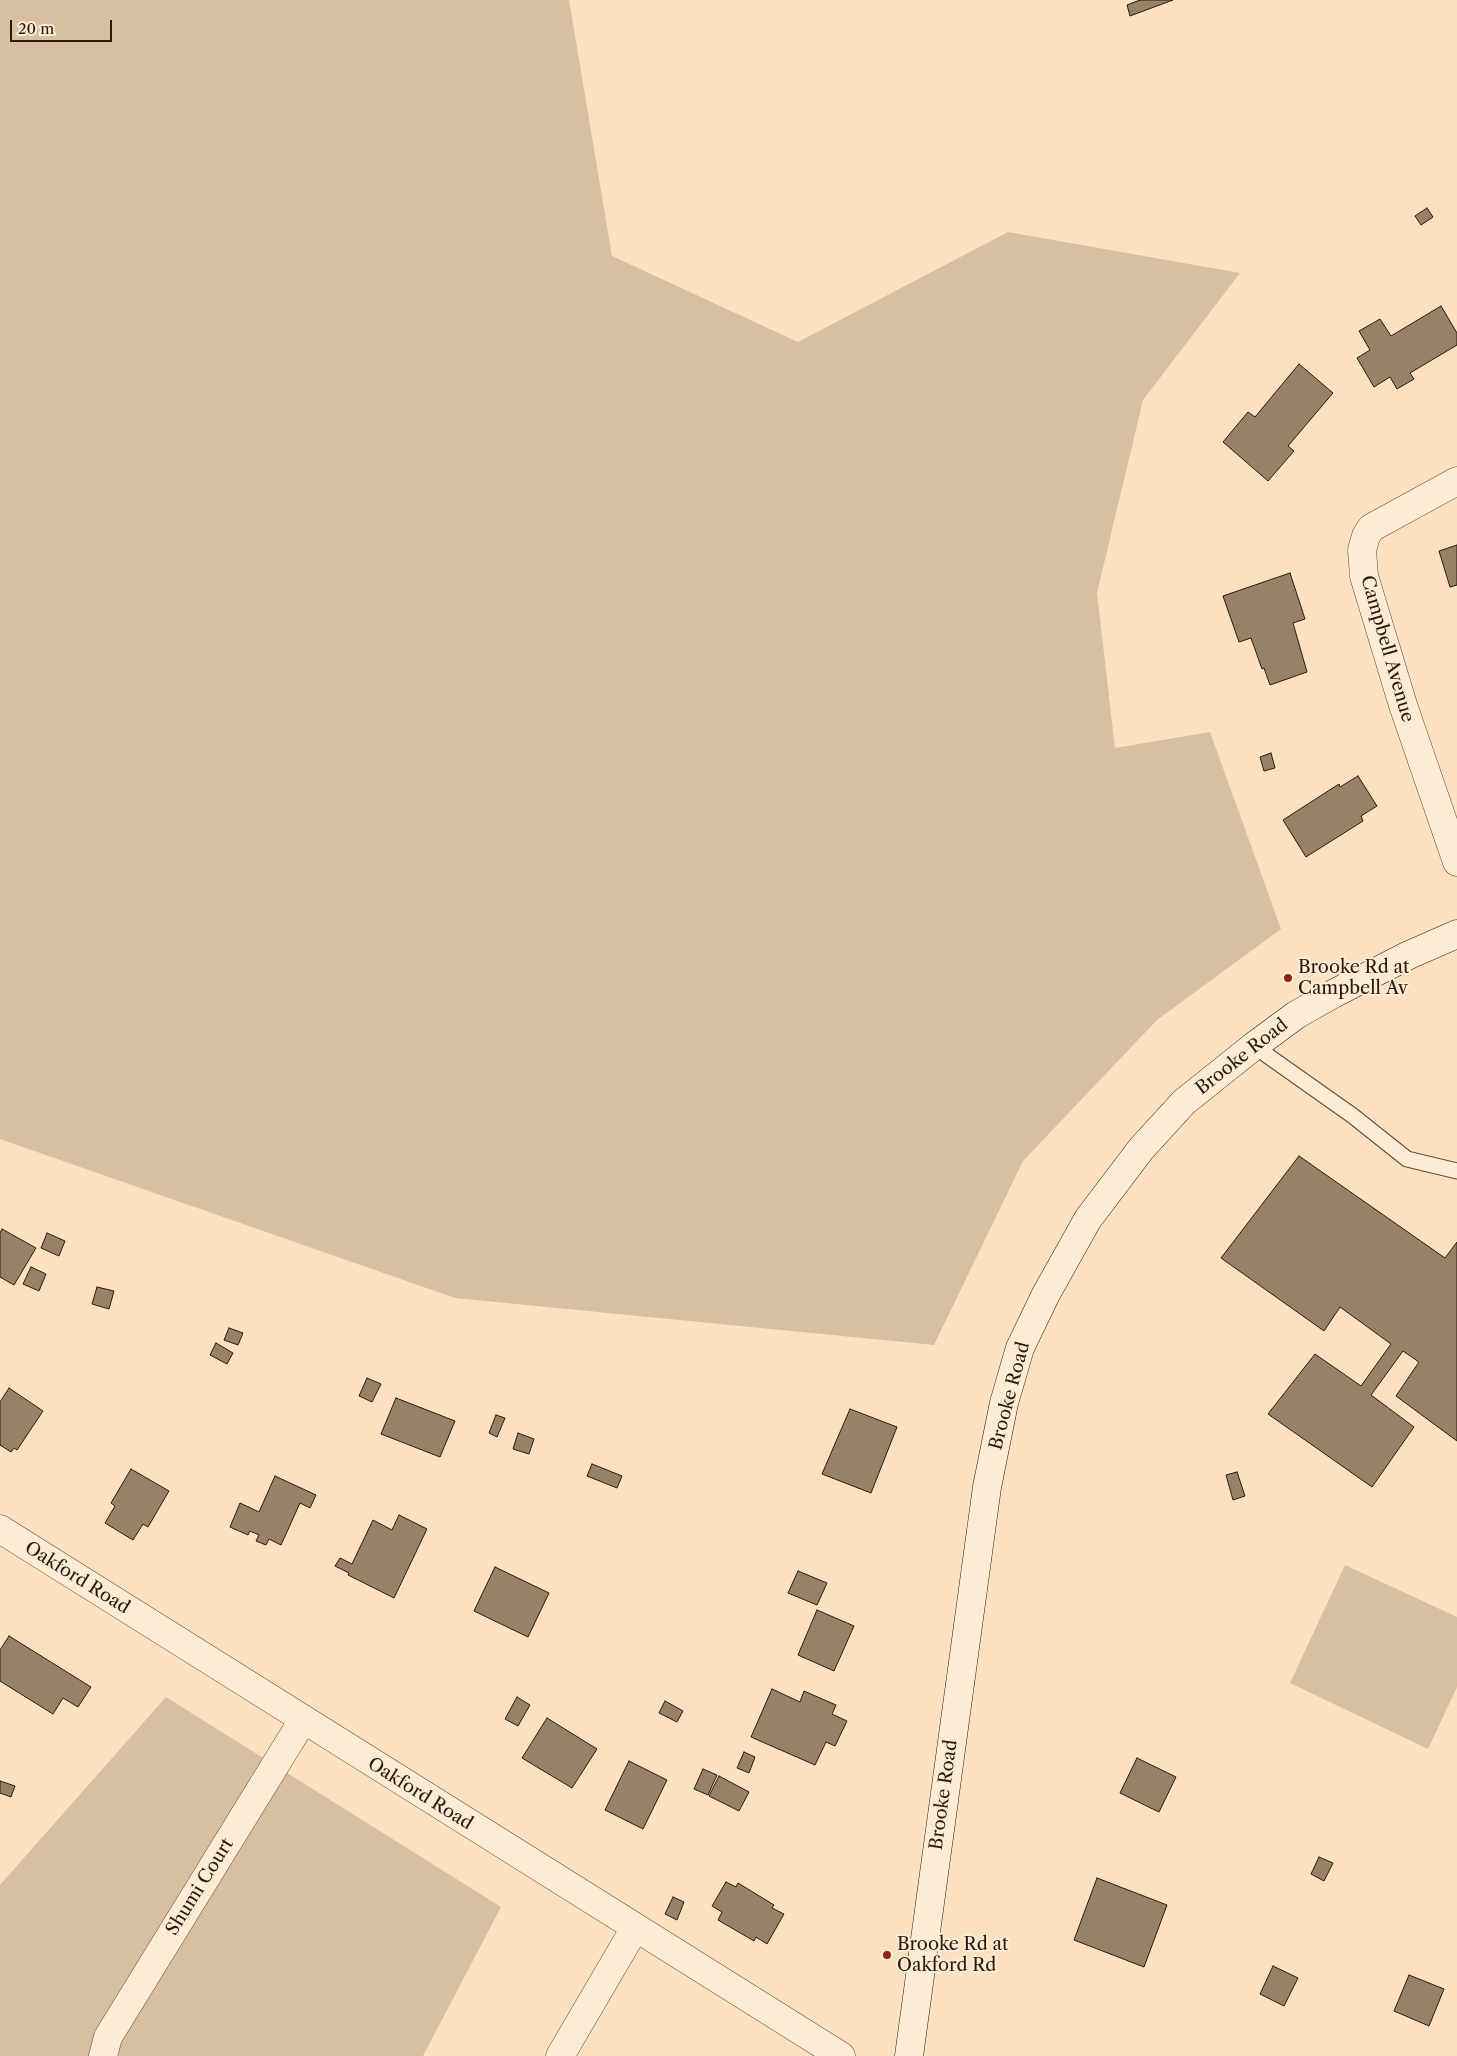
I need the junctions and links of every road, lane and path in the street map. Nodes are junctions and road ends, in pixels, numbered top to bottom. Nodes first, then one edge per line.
1 (1457, 481) edge
2 (1457, 862) edge
3 (1457, 934) edge
4 (1254, 1046) junction
5 (1457, 1171) edge
6 (0, 1529) edge
7 (303, 1720) junction
8 (634, 1928) junction
9 (103, 2056) edge
10 (560, 2056) edge
11 (840, 2056) edge
12 (909, 2056) edge

1 - 2 street, Campbell Avenue
3 - 4 street, Brooke Road
4 - 5 lane
4 - 12 street, Brooke Road
6 - 7 street, Oakford Road
7 - 8 street, Oakford Road
7 - 9 street, Shumi Court
8 - 10 street
8 - 11 street, Oakford Road

